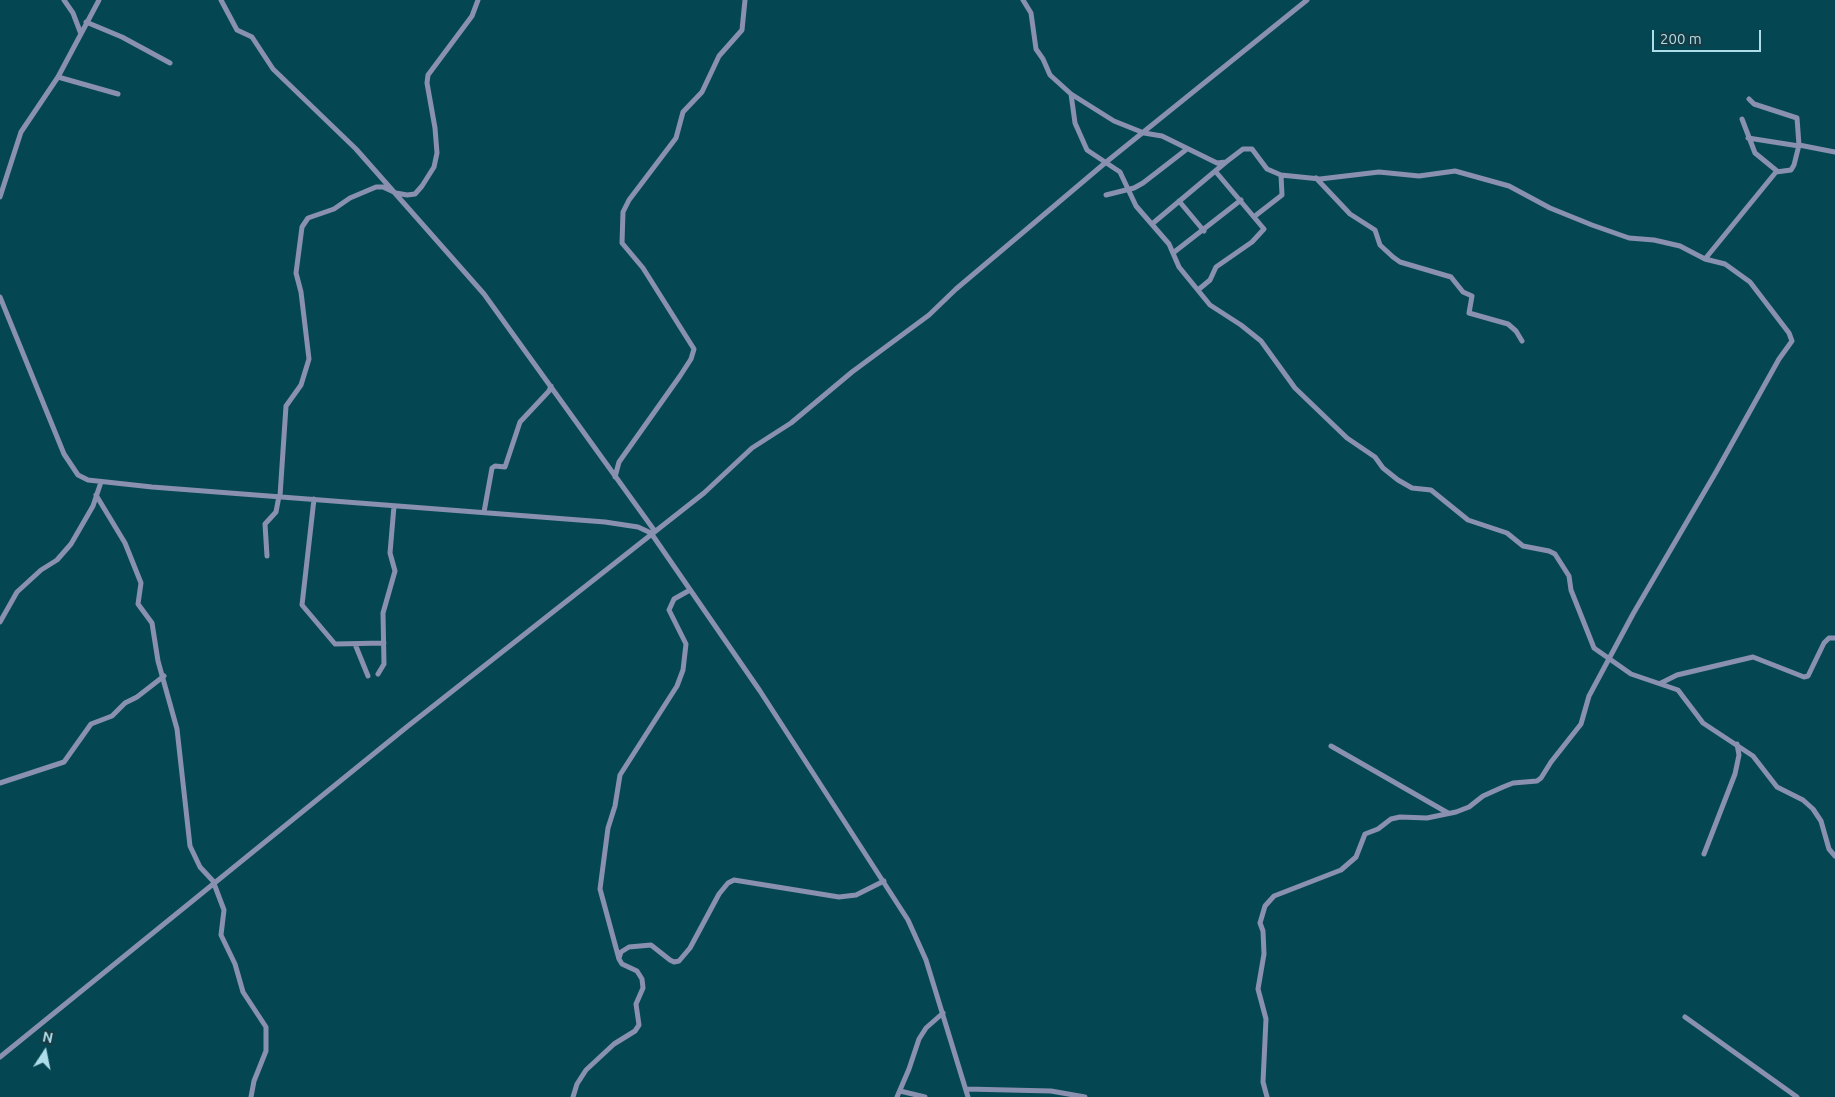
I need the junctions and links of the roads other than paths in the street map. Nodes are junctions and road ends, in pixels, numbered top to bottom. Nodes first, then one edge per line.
1 (64, 0) edge
2 (99, 0) edge
3 (221, 0) edge
4 (478, 0) edge
5 (745, 0) edge
6 (1023, 0) edge
7 (1307, 0) edge
8 (86, 22) junction
9 (81, 34) junction
10 (170, 63) dead end
11 (58, 76) junction
12 (118, 94) dead end
13 (1071, 94) junction
14 (1749, 99) dead end
15 (1742, 119) dead end
16 (1144, 133) junction
17 (1748, 138) junction
18 (1799, 147) junction
19 (1187, 149) junction
20 (1835, 152) edge
21 (1226, 162) junction
22 (1105, 163) junction
23 (1216, 172) junction
24 (1777, 172) junction
25 (1281, 175) junction
26 (1316, 178) junction
27 (1128, 190) junction
28 (396, 193) junction
29 (1106, 195) dead end
30 (0, 197) edge
31 (1241, 200) junction
32 (1179, 201) junction
33 (1255, 216) junction
34 (1152, 224) junction
35 (1204, 231) junction
36 (1173, 253) junction
37 (1705, 259) junction
38 (1198, 290) junction
39 (0, 297) edge
40 (1522, 342) dead end
41 (551, 386) junction
42 (615, 477) junction
43 (101, 482) junction
44 (96, 495) junction
45 (279, 496) junction
46 (314, 499) junction
47 (394, 506) junction
48 (484, 512) junction
49 (652, 531) junction
50 (267, 556) dead end
51 (690, 590) junction
52 (0, 622) edge
53 (1835, 638) edge
54 (384, 643) junction
55 (355, 644) junction
56 (1608, 660) junction
57 (378, 674) dead end
58 (164, 676) junction
59 (368, 676) dead end
60 (1661, 683) junction
61 (1737, 744) junction
62 (1331, 746) dead end
63 (0, 783) edge
64 (1448, 813) junction
65 (1704, 854) dead end
66 (1835, 856) edge
67 (884, 881) junction
68 (214, 885) junction
69 (619, 959) junction
70 (942, 1013) junction
71 (1685, 1017) dead end
72 (0, 1057) edge
73 (966, 1089) junction
74 (900, 1091) junction
75 (250, 1097) edge
76 (573, 1097) edge
77 (897, 1097) edge
78 (925, 1097) edge
79 (968, 1097) edge
80 (1084, 1097) edge
81 (1267, 1097) edge
82 (1797, 1097) edge

1 - 9 street
2 - 8 street
3 - 28 street
4 - 28 street
5 - 42 street
6 - 13 street
7 - 16 street
8 - 9 street
8 - 10 street
9 - 11 street
11 - 12 street
11 - 30 street
13 - 16 street
13 - 22 street
14 - 18 street
15 - 17 street
16 - 19 street
16 - 22 street
17 - 18 street
17 - 24 street
18 - 20 street
18 - 24 street
19 - 21 street
19 - 27 street
21 - 23 street
21 - 25 street
22 - 27 street
22 - 49 street
23 - 31 street
23 - 32 street
24 - 37 street
25 - 26 street
25 - 33 street
26 - 37 street
26 - 40 street
27 - 29 street
27 - 34 street
28 - 41 street
28 - 45 street
31 - 33 street
31 - 35 street
32 - 34 street
32 - 35 street
33 - 38 street
34 - 36 street
35 - 36 street
36 - 38 street
37 - 56 street
38 - 56 street
39 - 43 street
41 - 42 street
41 - 48 street
42 - 49 street
43 - 44 street
43 - 45 street
44 - 52 street
44 - 58 street
45 - 46 street
45 - 50 street
46 - 47 street
46 - 55 street
47 - 48 street
47 - 54 street
48 - 49 street
49 - 51 street
49 - 68 street
51 - 67 street
51 - 69 street
53 - 60 street
54 - 55 street
54 - 57 street
55 - 59 street
56 - 60 street
56 - 64 street
58 - 63 street
58 - 68 street
60 - 61 street
61 - 65 street
61 - 66 street
62 - 64 street
64 - 81 street
67 - 69 street
67 - 70 street
68 - 72 street
68 - 75 street
69 - 76 street
70 - 73 street
70 - 74 street
71 - 82 street
73 - 79 street
73 - 80 street
74 - 77 street
74 - 78 street

